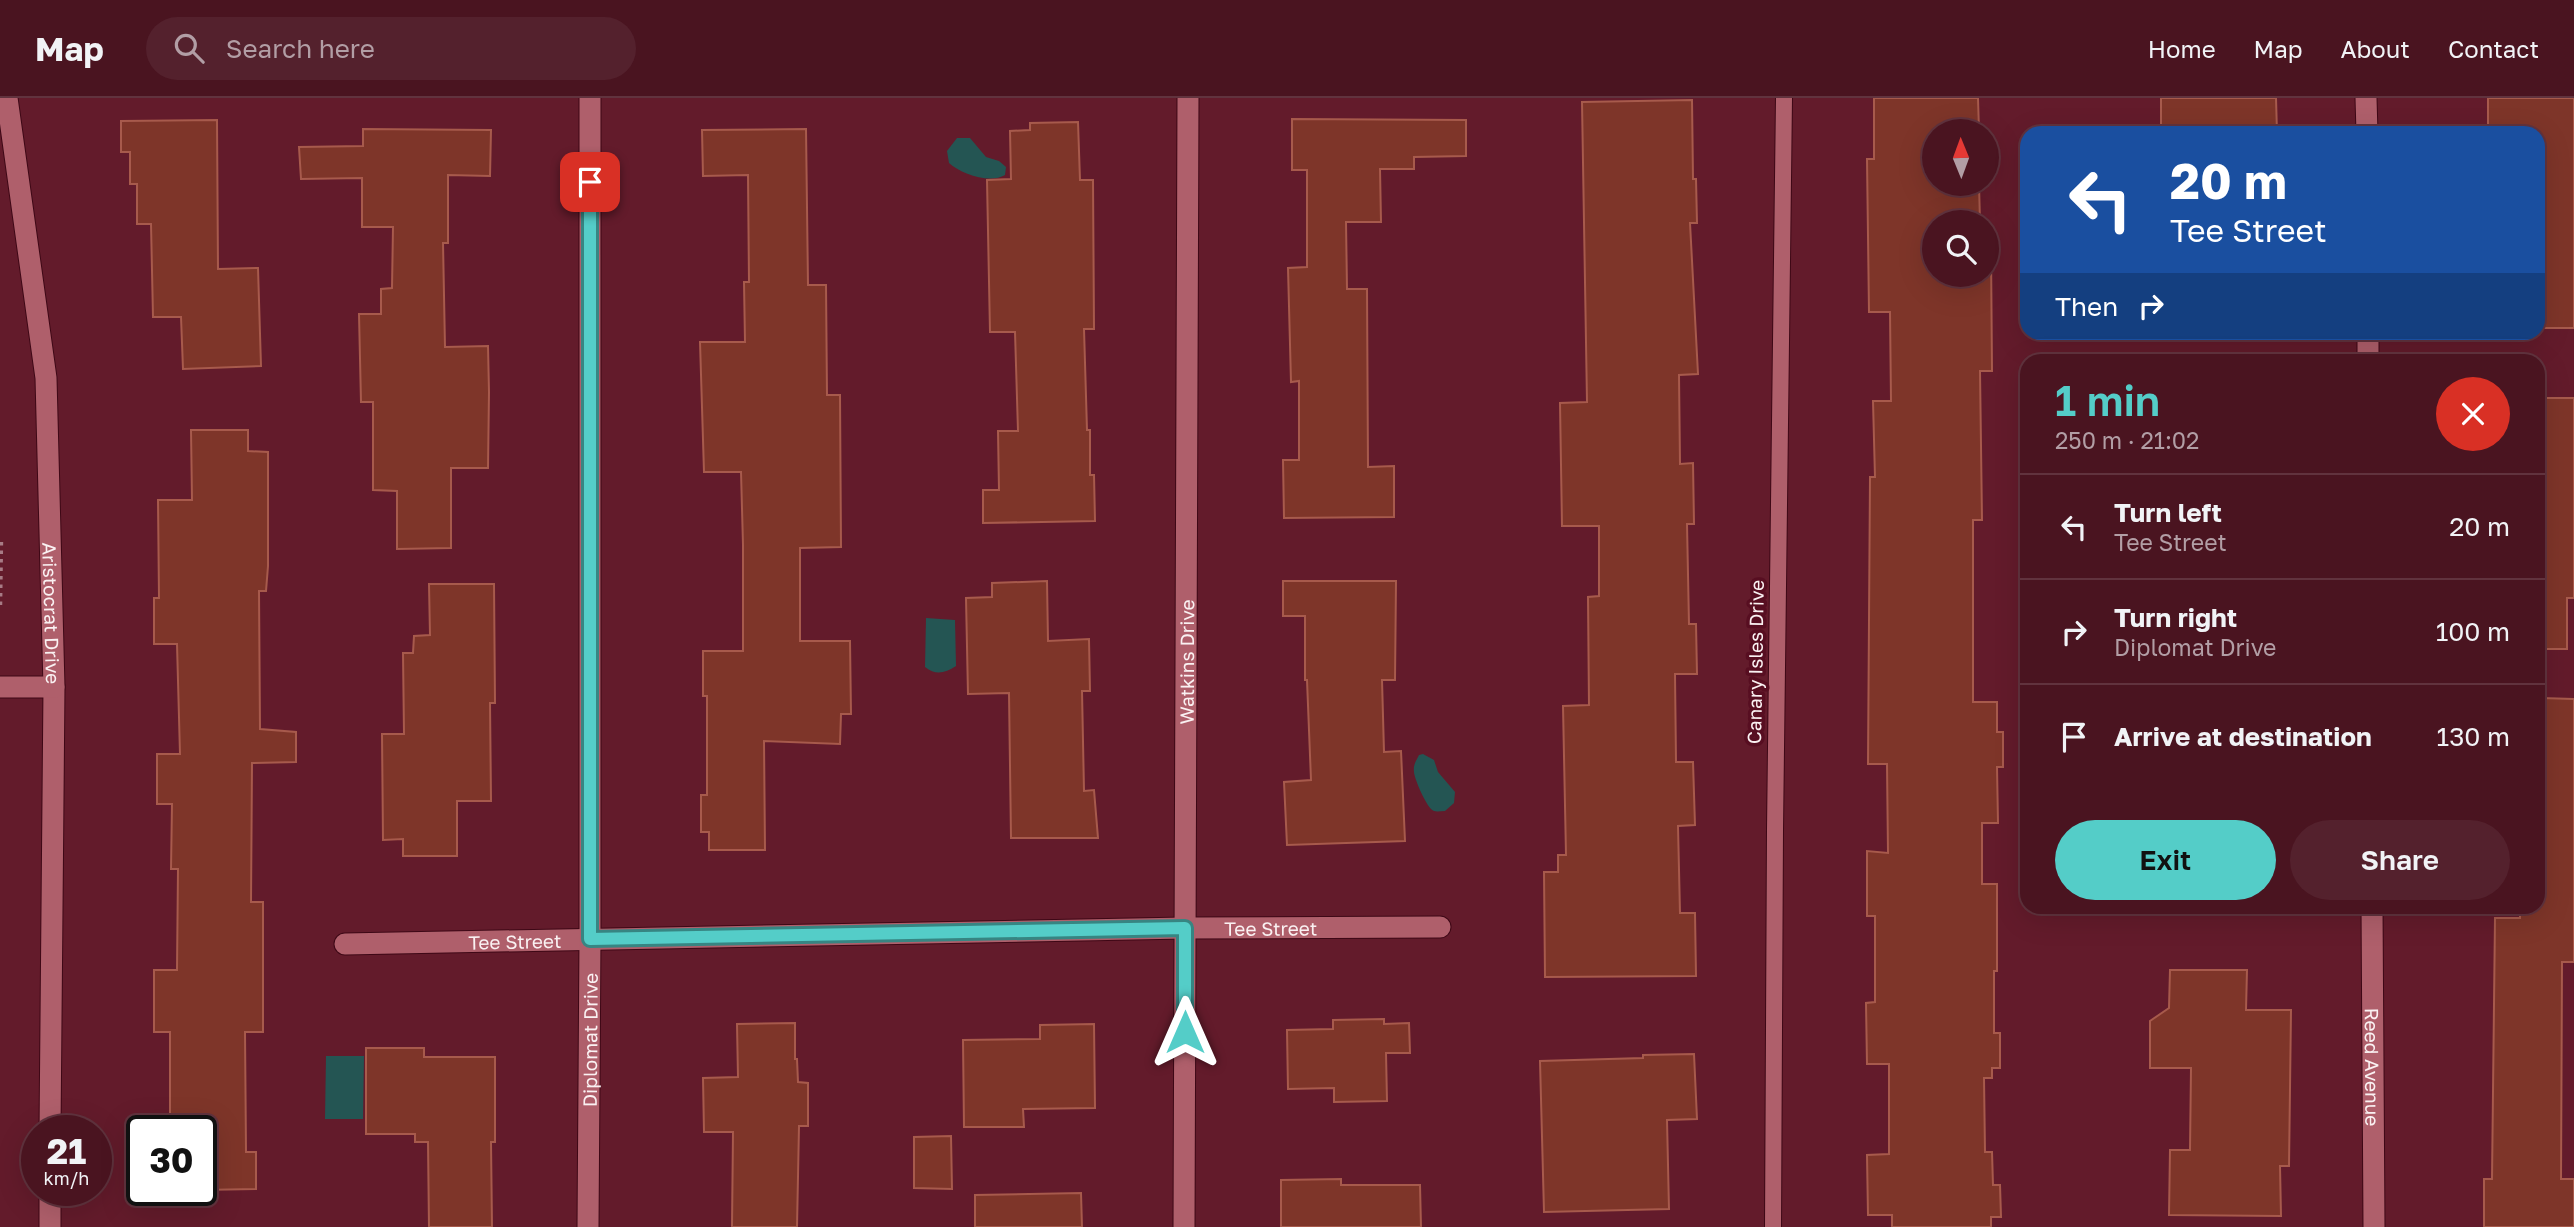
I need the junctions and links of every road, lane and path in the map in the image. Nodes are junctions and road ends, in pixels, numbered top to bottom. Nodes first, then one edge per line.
1 (8, 98) edge
2 (590, 98) edge
3 (1188, 98) edge
4 (1784, 98) edge
5 (2366, 98) edge
6 (2367, 126) edge
7 (1, 538) edge
8 (0, 605) edge
9 (0, 687) edge
10 (54, 687) junction
11 (2372, 914) edge
12 (1440, 927) dead end
13 (1185, 928) junction
14 (590, 939) junction
15 (345, 944) dead end
16 (50, 1115) edge
17 (50, 1206) edge
18 (50, 1227) edge
19 (588, 1227) edge
20 (1184, 1227) edge
21 (1773, 1227) edge
22 (2374, 1227) edge

1 - 10 street, Aristocrat Drive
2 - 14 street, Diplomat Drive
3 - 13 street, Watkins Drive
4 - 21 lane, Canary Isles Drive
5 - 6 street
7 - 8 path
9 - 10 street
10 - 16 street, Aristocrat Drive
11 - 22 street, Reed Avenue
12 - 13 street, Tee Street
13 - 14 street, Tee Street
13 - 20 street, Watkins Drive
14 - 15 street, Tee Street
14 - 19 street, Diplomat Drive
17 - 18 street

